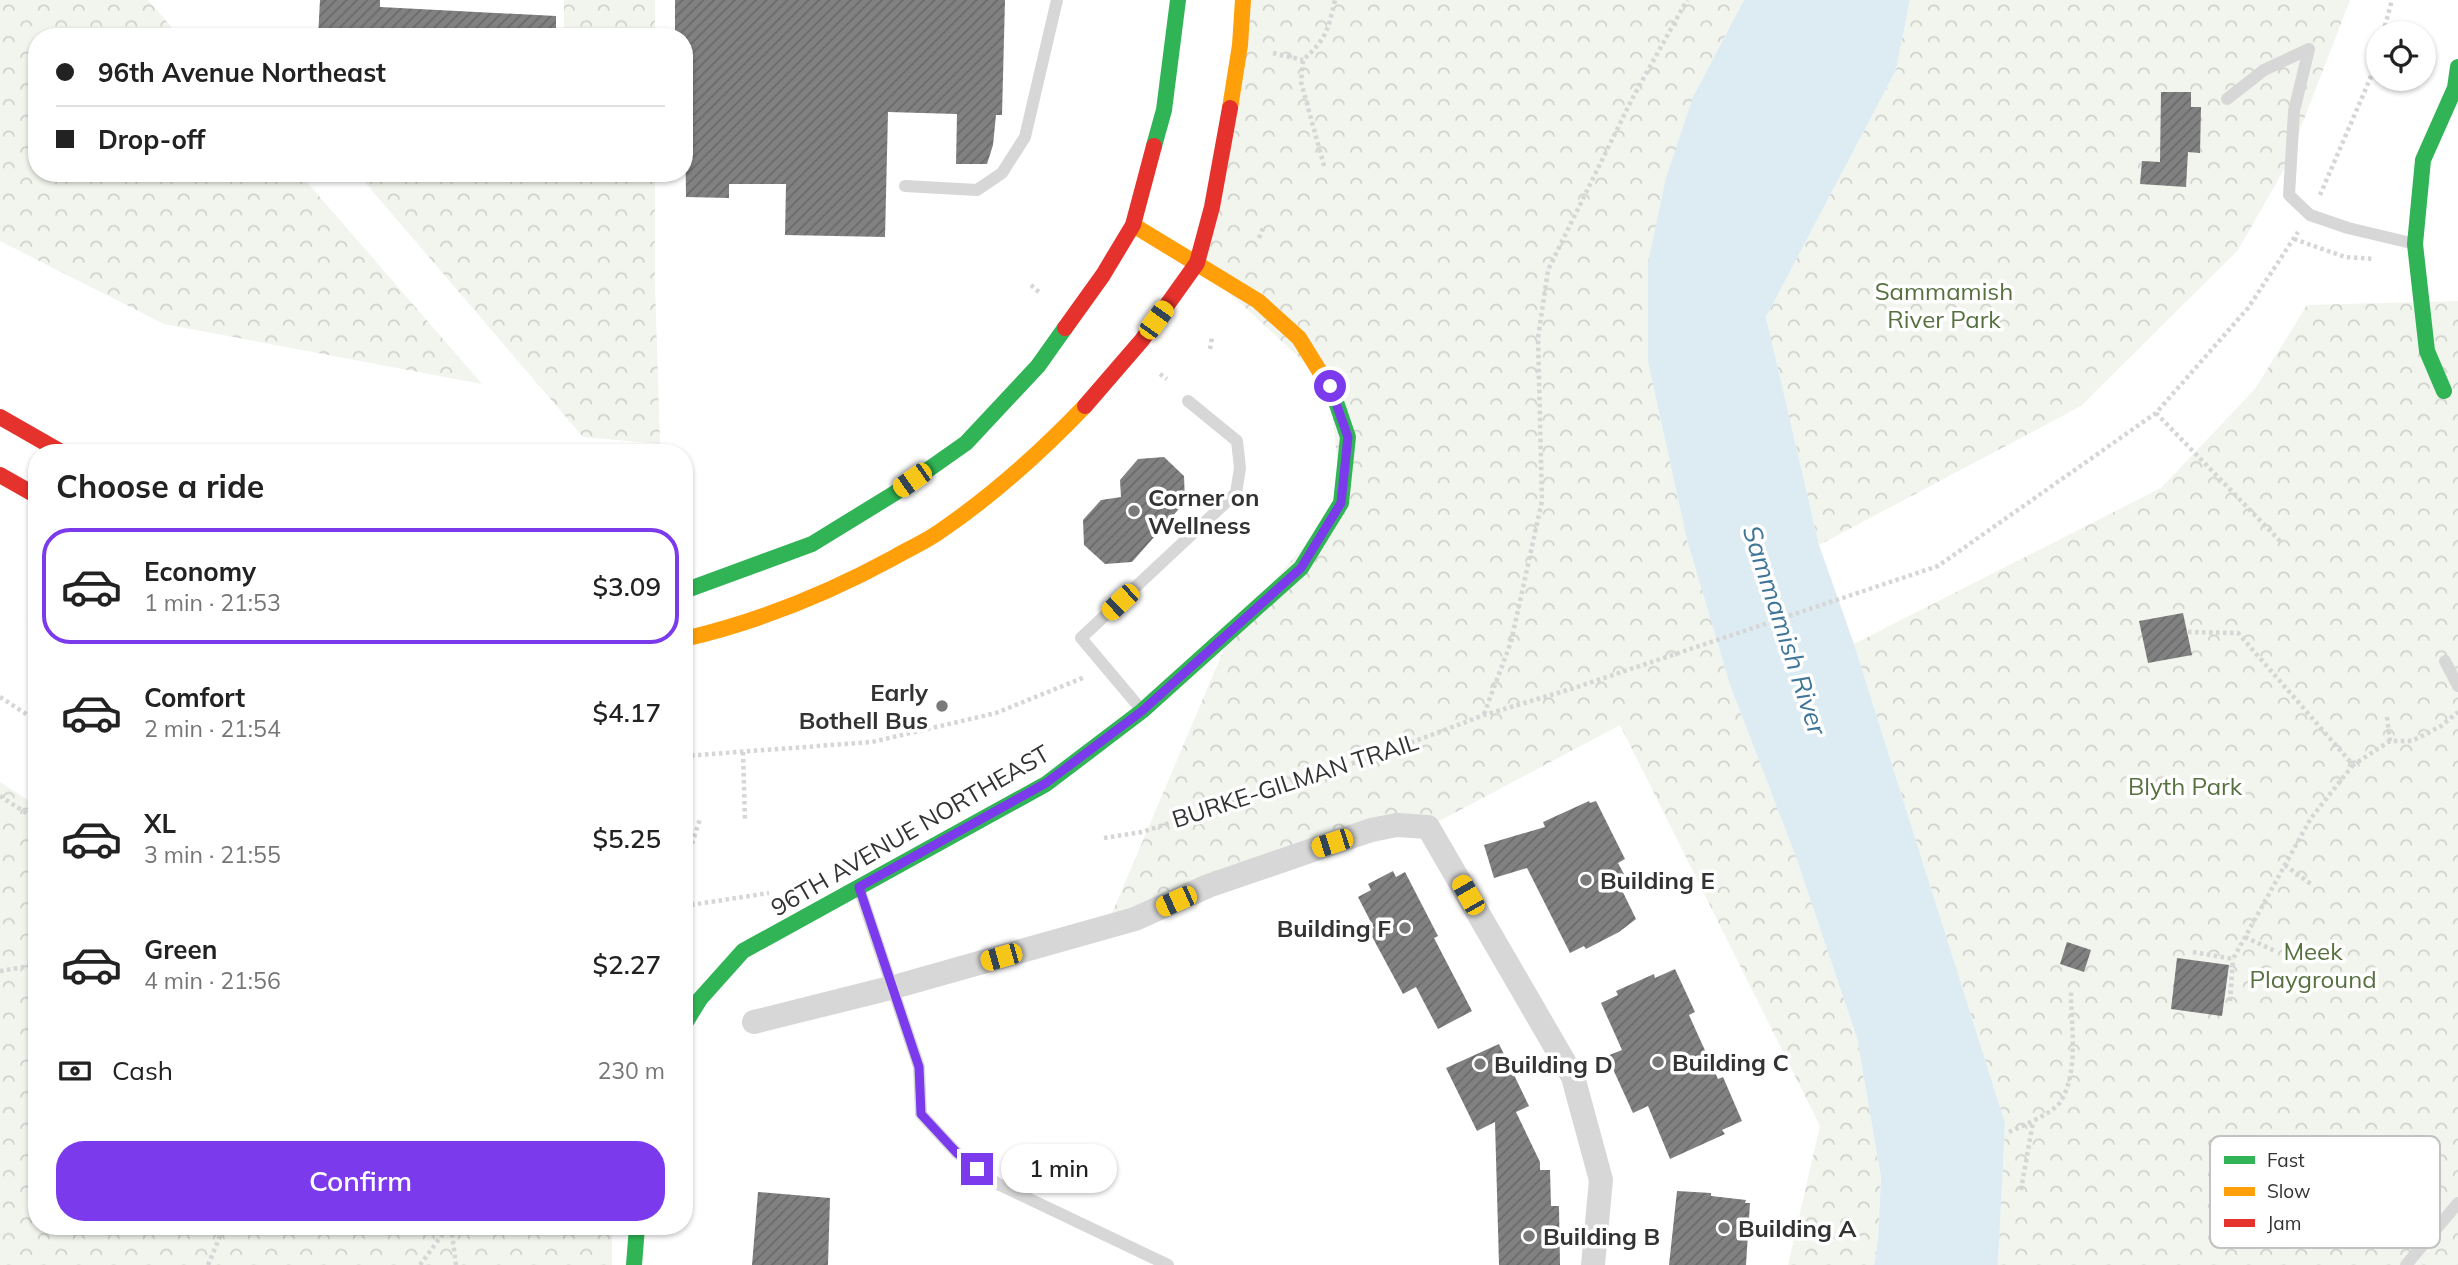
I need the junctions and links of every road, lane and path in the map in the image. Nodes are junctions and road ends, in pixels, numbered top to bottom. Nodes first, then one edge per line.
1 (1057, 0) edge
2 (1178, 0) edge
3 (1243, 0) edge
4 (1335, 0) edge
5 (1687, 0) edge
6 (2392, 0) edge
7 (2386, 21) edge
8 (2458, 67) edge
9 (2366, 88) edge
10 (2227, 99) dead end
11 (1324, 166) dead end
12 (905, 186) dead end
13 (2310, 215) junction
14 (1133, 225) junction
15 (1263, 228) dead end
16 (1259, 238) dead end
17 (2415, 244) junction
18 (1197, 263) junction
19 (1031, 285) dead end
20 (1040, 293) dead end
21 (1212, 338) dead end
22 (1210, 349) dead end
23 (1160, 374) dead end
24 (1167, 379) dead end
25 (2444, 391) dead end
26 (1188, 401) dead end
27 (2156, 413) junction
28 (0, 417) edge
29 (47, 444) edge
30 (0, 475) edge
31 (28, 491) edge
32 (2280, 541) dead end
33 (693, 588) edge
34 (2188, 632) dead end
35 (693, 637) edge
36 (2445, 661) dead end
37 (1062, 686) dead end
38 (2458, 686) edge
39 (0, 697) edge
40 (1142, 711) junction
41 (2458, 712) edge
42 (28, 715) edge
43 (1484, 715) junction
44 (2387, 717) dead end
45 (2390, 741) junction
46 (743, 752) junction
47 (693, 755) edge
48 (2353, 765) junction
49 (0, 796) edge
50 (28, 814) edge
51 (700, 818) dead end
52 (745, 821) dead end
53 (1104, 838) dead end
54 (693, 839) edge
55 (2285, 864) junction
56 (2311, 884) dead end
57 (859, 887) junction
58 (769, 893) dead end
59 (693, 905) edge
60 (2245, 937) junction
61 (2275, 951) dead end
62 (2193, 952) dead end
63 (2233, 959) junction
64 (28, 966) edge
65 (0, 971) edge
66 (894, 987) junction
67 (2071, 992) dead end
68 (2230, 1001) dead end
69 (693, 1010) edge
70 (754, 1022) dead end
71 (2034, 1120) junction
72 (2009, 1132) dead end
73 (2021, 1190) dead end
74 (2458, 1203) edge
75 (2440, 1224) edge
76 (221, 1235) edge
77 (444, 1235) edge
78 (451, 1235) edge
79 (636, 1235) edge
80 (2420, 1248) edge
81 (208, 1265) edge
82 (420, 1265) edge
83 (456, 1265) edge
84 (634, 1265) edge
85 (1168, 1265) edge
86 (1593, 1265) edge
87 (2406, 1265) edge

1 - 12 lane
2 - 14 main road
3 - 18 main road
4 - 11 path
5 - 43 path
6 - 7 path
8 - 17 main road
9 - 13 path, BURKE-GILMAN TRAIL
10 - 13 lane
13 - 17 lane
13 - 27 path, BURKE-GILMAN TRAIL
14 - 18 main road, 96TH AVENUE NORTHEAST
14 - 33 main road
15 - 16 path
17 - 25 main road
18 - 35 main road
18 - 40 main road, 96TH AVENUE NORTHEAST
19 - 20 path
21 - 22 path
23 - 24 path
26 - 40 lane
27 - 32 path
27 - 43 path, BURKE-GILMAN TRAIL
28 - 29 main road
30 - 31 main road
34 - 48 path
36 - 38 lane
37 - 46 path
39 - 42 path
40 - 57 main road, 96TH AVENUE NORTHEAST
41 - 45 path
43 - 53 path, BURKE-GILMAN TRAIL
44 - 45 path
45 - 48 path
46 - 47 path
46 - 52 path
48 - 55 path
49 - 50 path
51 - 54 path
55 - 56 path
55 - 60 path
57 - 66 lane
57 - 69 main road, 96TH AVENUE NORTHEAST
58 - 59 path
60 - 61 path
60 - 63 path
62 - 63 path
63 - 68 path
64 - 65 path
66 - 70 street
66 - 85 lane
66 - 86 street
67 - 71 path
71 - 72 path
71 - 73 path
74 - 75 lane
76 - 81 path
77 - 82 path
78 - 83 path
79 - 84 main road
80 - 87 lane

